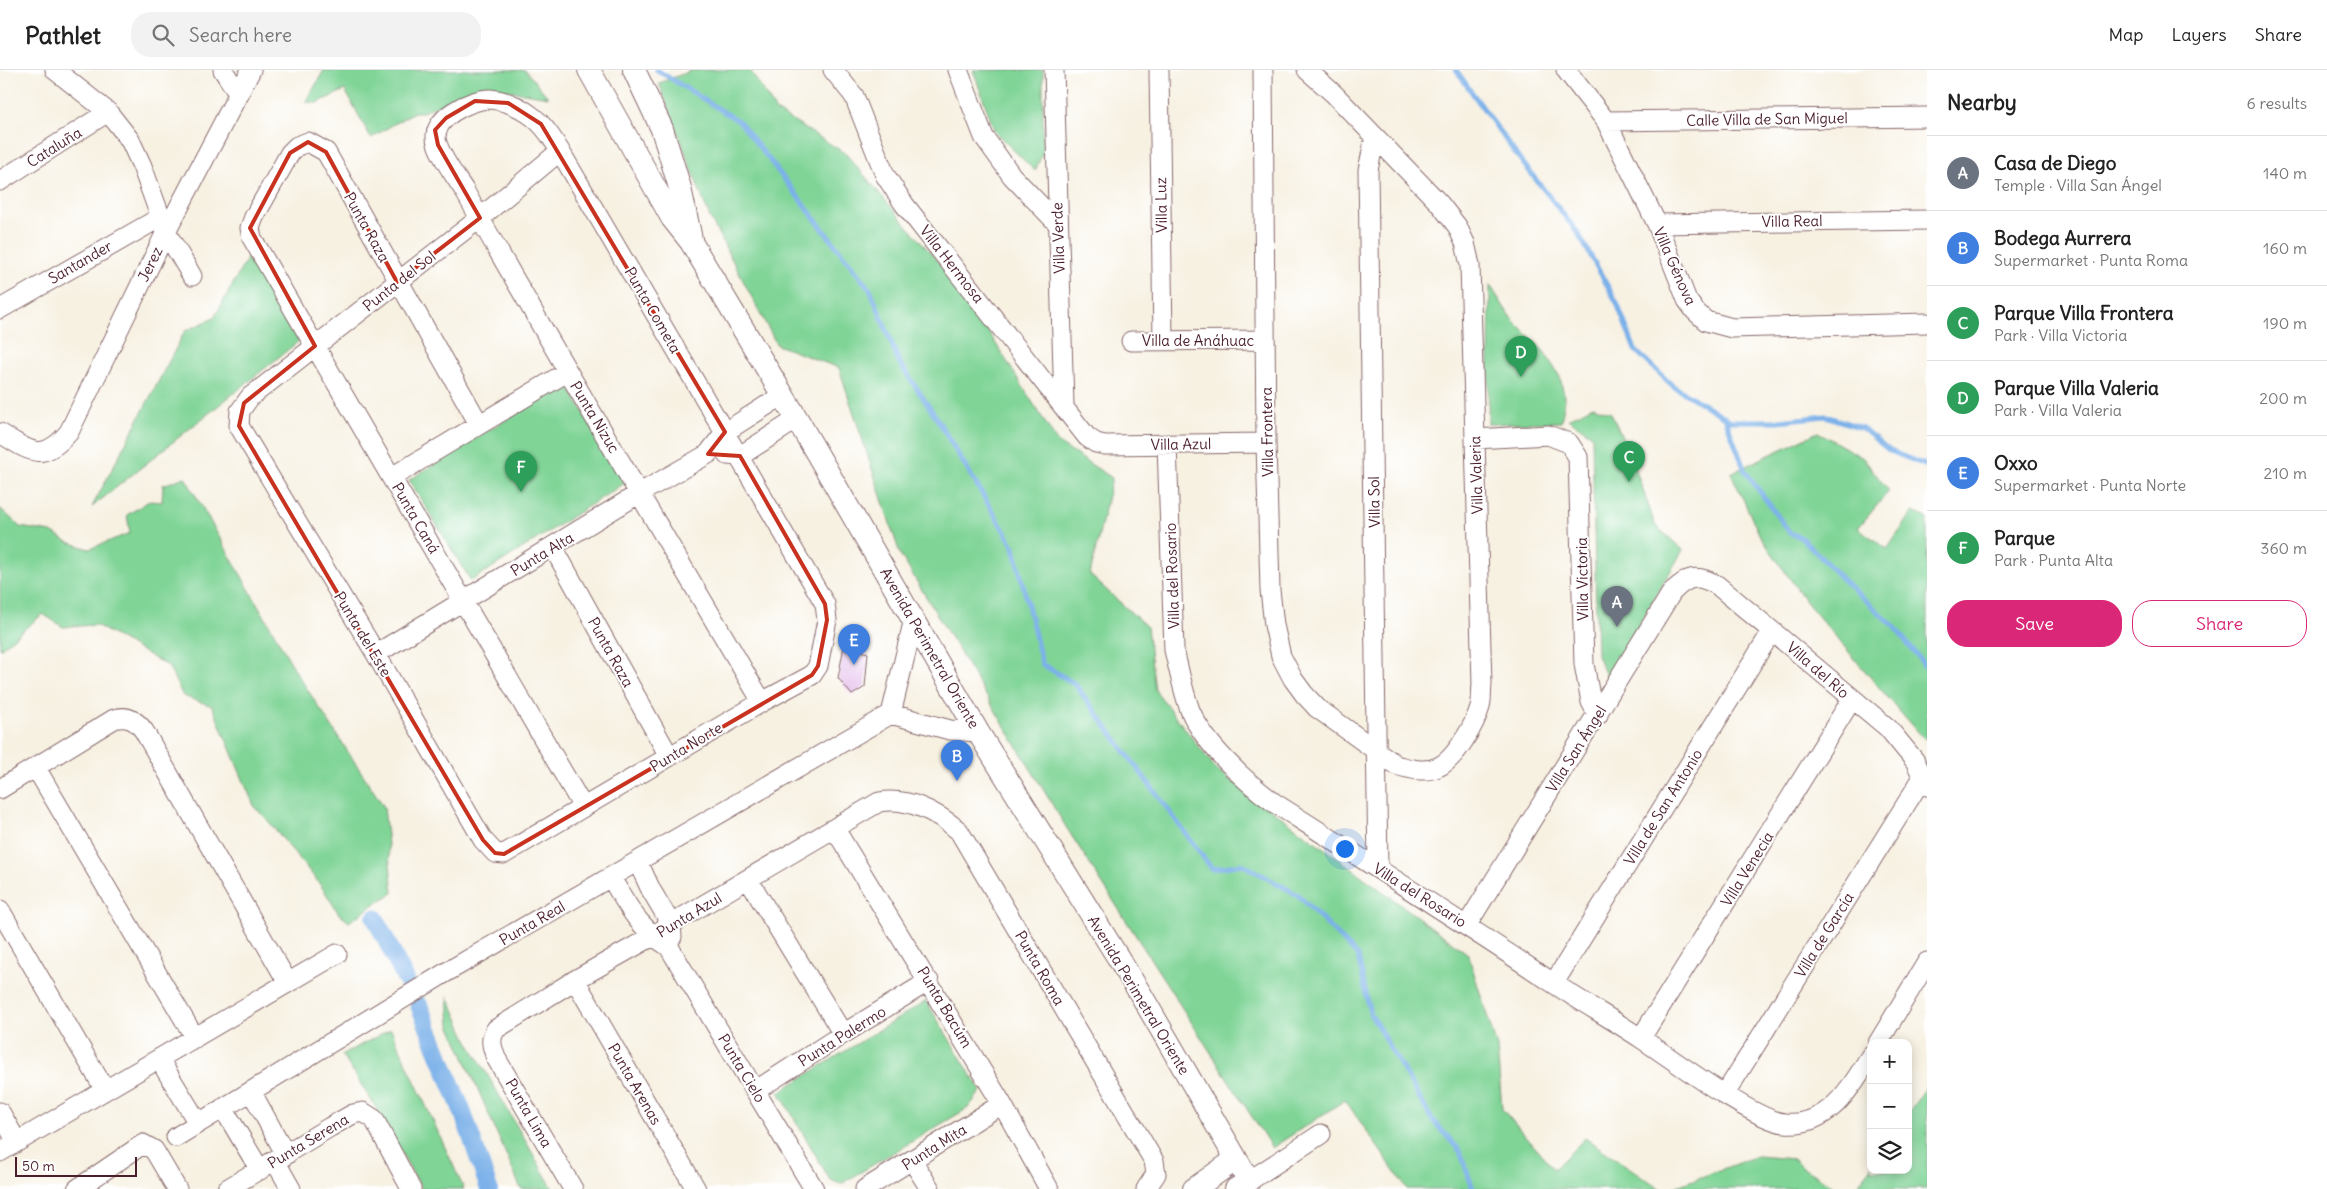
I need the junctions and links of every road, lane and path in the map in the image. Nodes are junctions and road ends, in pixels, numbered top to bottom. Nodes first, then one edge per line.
1 (55, 70) edge
2 (223, 70) edge
3 (252, 70) edge
4 (590, 70) edge
5 (625, 70) edge
6 (634, 70) edge
7 (833, 70) edge
8 (958, 70) edge
9 (1054, 70) edge
10 (1159, 70) edge
11 (1263, 70) edge
12 (1299, 70) edge
13 (1306, 70) edge
14 (1566, 70) edge
15 (239, 95) junction
16 (108, 112) junction
17 (1927, 117) edge
18 (1606, 121) junction
19 (436, 130) joint
20 (627, 136) junction
21 (1375, 137) junction
22 (560, 151) junction
23 (0, 181) edge
24 (480, 218) junction
25 (1927, 220) edge
26 (1058, 224) junction
27 (1657, 224) junction
28 (163, 225) junction
29 (250, 228) joint
30 (691, 242) junction
31 (192, 276) dead end
32 (397, 282) junction
33 (0, 308) edge
34 (1927, 323) edge
35 (1163, 340) junction
36 (1265, 340) junction
37 (1131, 341) dead end
38 (315, 346) junction
39 (567, 372) junction
40 (783, 395) junction
41 (1064, 406) junction
42 (240, 411) joint
43 (797, 419) junction
44 (479, 424) junction
45 (726, 432) junction
46 (0, 433) edge
47 (1474, 439) junction
48 (1096, 443) joint
49 (1266, 443) junction
50 (1167, 444) junction
51 (708, 454) junction
52 (740, 456) junction
53 (392, 477) junction
54 (640, 493) junction
55 (553, 547) junction
56 (1690, 578) joint
57 (464, 601) junction
58 (825, 604) joint
59 (914, 619) junction
60 (1772, 631) junction
61 (376, 654) junction
62 (1852, 699) junction
63 (762, 702) junction
64 (891, 714) junction
65 (1598, 715) junction
66 (978, 732) junction
67 (1377, 750) junction
68 (669, 756) junction
69 (36, 768) junction
70 (1925, 781) edge
71 (0, 789) edge
72 (889, 800) joint
73 (583, 807) junction
74 (836, 828) junction
75 (495, 853) joint
76 (638, 862) junction
77 (1378, 869) junction
78 (611, 878) junction
79 (748, 879) junction
80 (0, 910) edge
81 (671, 924) junction
82 (1467, 925) junction
83 (653, 936) junction
84 (669, 948) junction
85 (337, 954) dead end
86 (1927, 962) edge
87 (575, 980) junction
88 (929, 981) junction
89 (288, 983) junction
90 (1554, 984) junction
91 (843, 1034) junction
92 (491, 1035) joint
93 (195, 1038) junction
94 (1640, 1038) junction
95 (1880, 1039) edge
96 (159, 1058) junction
97 (1867, 1062) edge
98 (105, 1090) junction
99 (251, 1091) junction
100 (756, 1091) junction
101 (1725, 1094) junction
102 (1002, 1104) junction
103 (224, 1108) junction
104 (0, 1112) edge
105 (198, 1123) junction
106 (1321, 1134) dead end
107 (176, 1137) dead end
108 (17, 1142) junction
109 (0, 1152) edge
110 (912, 1160) junction
111 (1235, 1160) junction
112 (274, 1162) junction
113 (1151, 1182) edge
114 (1242, 1185) edge
115 (78, 1189) edge
116 (178, 1189) edge
117 (227, 1189) edge
118 (291, 1189) edge
119 (411, 1189) edge
120 (573, 1189) edge
121 (696, 1189) edge
122 (814, 1189) edge
123 (865, 1189) edge
124 (930, 1189) edge
125 (1050, 1189) edge
126 (1194, 1189) edge

1 - 16 street
2 - 15 street
3 - 15 street, Jerez
4 - 20 street, Avenida Perimetral Oriente
5 - 20 street
6 - 30 street, Avenida Perimetral Oriente
7 - 41 street, Villa Hermosa
8 - 26 street
9 - 26 street, Villa Verde
10 - 35 street, Villa Luz
11 - 36 street, Villa Frontera
12 - 21 street, Villa Valeria
13 - 21 street, Villa Valeria
14 - 18 street, Villa Génova
15 - 28 street, Jerez
16 - 23 street, Cataluña
16 - 28 street
17 - 18 street, Calle Villa de San Miguel
18 - 27 street, Villa Génova
19 - 22 street, Punta Cometa
19 - 24 street, Punta Nizuc
20 - 30 street, Avenida Perimetral Oriente
21 - 47 street, Villa Valeria
21 - 67 street, Villa Sol
22 - 24 street, Punta del Sol
22 - 45 street, Punta Cometa
24 - 32 street, Punta del Sol
24 - 39 street, Punta Nizuc
25 - 27 street, Villa Real
26 - 41 street, Villa Verde
27 - 34 street, Villa Génova
28 - 31 street
28 - 33 street, Santander
28 - 46 street, Jerez
29 - 32 street, Punta Raza
29 - 38 street, Punta Caná
30 - 40 street, Avenida Perimetral Oriente
32 - 38 street, Punta del Sol
32 - 44 street, Punta Raza
35 - 36 street, Villa de Anáhuac
35 - 37 street, Villa de Anáhuac
36 - 49 street, Villa Frontera
38 - 42 street, Punta del Sol
38 - 53 street, Punta Caná
39 - 44 street
39 - 54 street, Punta Nizuc
40 - 43 street, Avenida Perimetral Oriente
40 - 45 street, Punta Alta
41 - 48 street, Villa Hermosa
42 - 61 street, Punta del Este
43 - 52 street
43 - 59 street, Avenida Perimetral Oriente
44 - 53 street
45 - 51 street, Punta Alta
45 - 52 street, Punta Cometa
47 - 65 street, Villa Victoria
47 - 67 street, Villa Valeria
48 - 50 street, Villa Azul
49 - 50 street, Villa Azul
49 - 67 street, Villa Frontera
50 - 77 street, Villa del Rosario
51 - 52 street
51 - 54 street, Punta Alta
52 - 58 street, Punta Cometa
53 - 57 street, Punta Caná
54 - 55 street, Punta Alta
54 - 63 street, Punta Nizuc
55 - 57 street, Punta Alta
55 - 68 street, Punta Raza
56 - 60 street, Villa del Río
56 - 65 street, Villa San Ángel
57 - 61 street, Punta Alta
57 - 73 street, Punta Caná
58 - 63 street, Punta Norte
59 - 64 street
59 - 66 street, Avenida Perimetral Oriente
60 - 62 street, Villa del Río
60 - 90 street, Villa de San Antonio
61 - 75 street, Punta del Este
62 - 70 street, Villa del Río
62 - 94 street, Villa Venecia
63 - 68 street, Punta Norte
64 - 66 street
64 - 76 street, Punta Real
65 - 82 street, Villa San Ángel
66 - 111 street, Avenida Perimetral Oriente
67 - 77 street, Villa Sol
68 - 73 street, Punta Norte
69 - 71 street
69 - 89 street
69 - 93 street
70 - 101 street, Villa de García
72 - 74 street, Punta Azul
72 - 113 street, Punta Roma
73 - 75 street, Punta Norte
74 - 79 street, Punta Azul
74 - 88 street, Punta Bacúm
76 - 78 street, Punta Real
76 - 81 street
77 - 82 street, Villa del Rosario
78 - 83 street, Punta Cielo
78 - 99 street, Punta Real
79 - 81 street, Punta Azul
79 - 91 street
80 - 98 street
81 - 83 street, Punta Azul
81 - 84 street
82 - 90 street, Villa del Rosario
83 - 84 street, Punta Cielo
83 - 87 street, Punta Azul
84 - 100 street, Punta Cielo
85 - 89 street
86 - 95 street
87 - 92 street, Punta Azul
87 - 121 street, Punta Arenas
88 - 91 street, Punta Palermo
88 - 102 street, Punta Bacúm
89 - 93 street
90 - 94 street, Villa del Rosario
91 - 100 street, Punta Palermo
92 - 120 street, Punta Lima
93 - 96 street
94 - 101 street, Villa del Rosario
96 - 98 street
96 - 105 street
97 - 101 street, Villa del Rosario
98 - 108 street
99 - 103 street, Punta Real
99 - 112 street
100 - 122 street, Punta Cielo
102 - 110 street, Punta Mita
102 - 125 street, Punta Bacúm
103 - 105 street, Punta Real
103 - 112 street
104 - 108 street
105 - 107 street, Punta Real
106 - 114 street
108 - 109 street
110 - 123 street, Punta Mita
110 - 124 street
111 - 114 street, Avenida Perimetral Oriente
111 - 126 street
112 - 117 street, Punta Serena
112 - 118 street
112 - 119 street, Punta Serena
115 - 116 street

